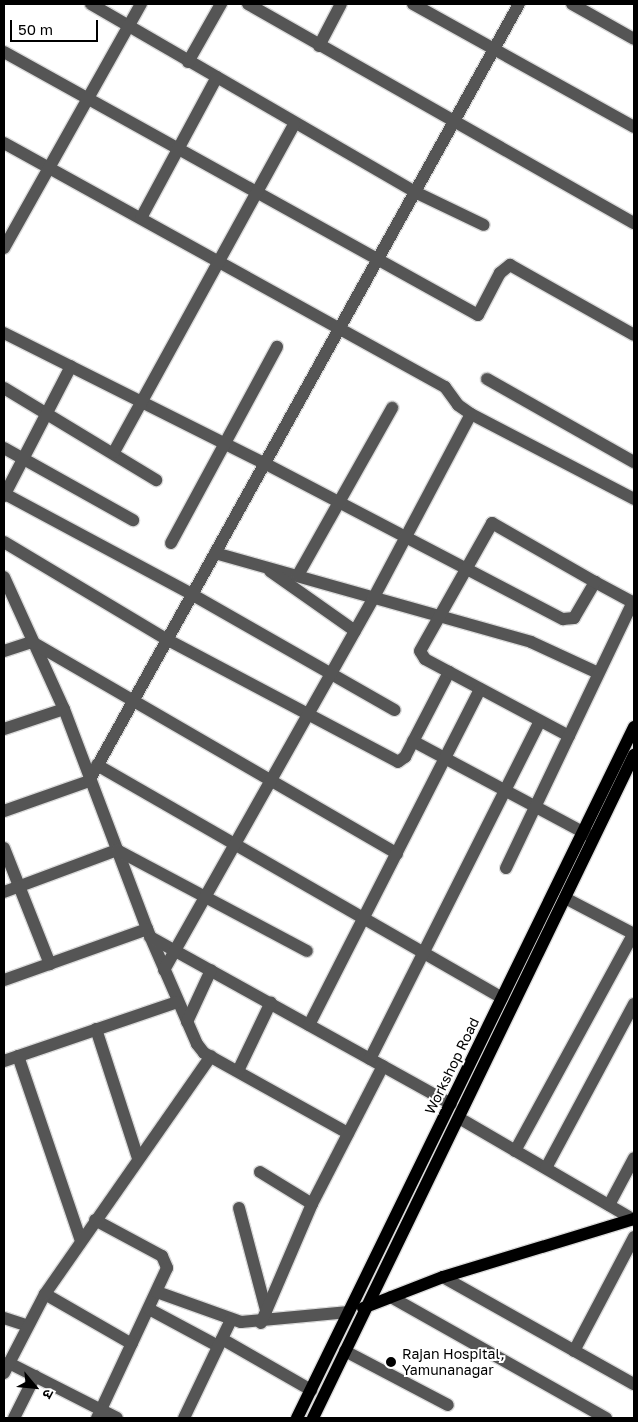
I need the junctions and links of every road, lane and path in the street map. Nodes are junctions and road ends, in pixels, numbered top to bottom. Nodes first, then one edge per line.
1 (90, 4) edge
2 (141, 4) edge
3 (221, 4) edge
4 (248, 4) edge
5 (341, 4) edge
6 (413, 4) edge
7 (518, 4) edge
8 (572, 4) edge
9 (129, 26) junction
10 (634, 39) edge
11 (319, 46) junction
12 (495, 49) junction
13 (4, 52) edge
14 (188, 62) junction
15 (216, 77) junction
16 (90, 98) junction
17 (455, 122) junction
18 (294, 124) junction
19 (634, 127) edge
20 (4, 143) edge
21 (180, 148) junction
22 (49, 166) junction
23 (257, 190) junction
24 (415, 192) junction
25 (142, 218) junction
26 (634, 224) edge
27 (484, 225) dead end
28 (4, 248) edge
29 (220, 261) junction
30 (377, 261) junction
31 (339, 330) junction
32 (4, 333) edge
33 (634, 335) edge
34 (276, 347) dead end
35 (71, 366) junction
36 (487, 379) dead end
37 (4, 388) edge
38 (142, 402) junction
39 (392, 408) dead end
40 (46, 412) junction
41 (471, 414) junction
42 (224, 443) junction
43 (4, 448) edge
44 (114, 452) junction
45 (24, 460) junction
46 (634, 462) edge
47 (266, 464) junction
48 (156, 480) dead end
49 (4, 495) edge
50 (634, 499) edge
51 (338, 503) junction
52 (133, 520) dead end
53 (404, 538) junction
54 (4, 542) edge
55 (171, 543) dead end
56 (215, 554) junction
57 (264, 567) junction
58 (466, 568) junction
59 (298, 575) junction
60 (4, 577) edge
61 (595, 582) junction
62 (193, 595) junction
63 (373, 599) junction
64 (634, 602) edge
65 (439, 617) junction
66 (355, 631) junction
67 (168, 640) junction
68 (32, 642) junction
69 (4, 651) edge
70 (449, 672) junction
71 (598, 674) junction
72 (331, 675) junction
73 (480, 688) junction
74 (133, 702) junction
75 (64, 709) junction
76 (395, 710) dead end
77 (307, 717) junction
78 (540, 721) junction
79 (634, 727) edge
80 (4, 729) edge
81 (569, 736) junction
82 (413, 741) junction
83 (634, 755) edge
84 (446, 758) junction
85 (97, 765) junction
86 (89, 781) junction
87 (270, 783) junction
88 (505, 790) junction
89 (536, 807) junction
90 (4, 810) edge
91 (589, 835) junction
92 (234, 845) junction
93 (4, 848) edge
94 (117, 850) junction
95 (397, 854) junction
96 (506, 868) dead end
97 (19, 888) junction
98 (4, 892) edge
99 (205, 895) junction
100 (565, 898) junction
101 (364, 916) junction
102 (148, 933) junction
103 (634, 933) edge
104 (306, 950) dead end
105 (174, 951) junction
106 (422, 953) junction
107 (50, 964) junction
108 (164, 970) junction
109 (211, 970) junction
110 (4, 980) edge
111 (502, 998) junction
112 (177, 1002) junction
113 (271, 1002) junction
114 (634, 1004) edge
115 (187, 1022) junction
116 (309, 1025) junction
117 (96, 1030) junction
118 (18, 1056) junction
119 (211, 1056) junction
120 (370, 1059) junction
121 (4, 1061) edge
122 (382, 1066) junction
123 (238, 1071) junction
124 (451, 1104) junction
125 (459, 1118) junction
126 (348, 1133) junction
127 (515, 1151) junction
128 (138, 1158) junction
129 (634, 1158) edge
130 (546, 1168) junction
131 (260, 1172) dead end
132 (312, 1204) junction
133 (609, 1205) junction
134 (239, 1208) dead end
135 (634, 1219) edge
136 (95, 1220) junction
137 (634, 1237) edge
138 (81, 1241) junction
139 (443, 1277) junction
140 (157, 1292) junction
141 (45, 1294) junction
142 (391, 1297) junction
143 (367, 1307) junction
144 (148, 1310) junction
145 (266, 1310) junction
146 (349, 1312) junction
147 (4, 1318) edge
148 (231, 1320) junction
149 (261, 1323) junction
150 (28, 1326) junction
151 (220, 1342) junction
152 (132, 1344) junction
153 (345, 1351) junction
154 (574, 1351) junction
155 (6, 1367) edge
156 (35, 1376) junction
157 (634, 1384) edge
158 (311, 1390) junction
159 (448, 1405) dead end
160 (99, 1414) edge
161 (14, 1418) edge
162 (117, 1418) edge
163 (184, 1418) edge
164 (297, 1418) edge
165 (313, 1418) edge
166 (606, 1418) edge

1 - 9 street
2 - 9 street
3 - 14 street
4 - 11 street
5 - 11 street
6 - 12 street
7 - 12 street
8 - 10 street
9 - 14 street
9 - 16 street
11 - 17 street
12 - 17 street
12 - 19 street
13 - 16 street
14 - 15 street
15 - 18 street
15 - 21 street
16 - 21 street
16 - 22 street
17 - 24 street
17 - 26 street
18 - 23 street
18 - 24 street
20 - 22 street
21 - 23 street
21 - 25 street
22 - 25 street
22 - 28 street
23 - 29 street
23 - 30 street
24 - 27 street
24 - 30 street
25 - 29 street
29 - 31 street
29 - 38 street
30 - 31 street
30 - 33 street
31 - 41 street
31 - 47 street
32 - 35 street
34 - 42 street
35 - 38 street
35 - 40 street
36 - 46 street
37 - 40 street
38 - 42 street
38 - 44 street
39 - 51 street
40 - 44 street
40 - 45 street
41 - 50 street
41 - 53 street
42 - 47 street
42 - 55 street
43 - 45 street
44 - 48 street
45 - 49 street
45 - 52 street
47 - 51 street
47 - 56 street
49 - 62 street
51 - 53 street
51 - 59 street
53 - 58 street
53 - 63 street
54 - 67 street
56 - 57 street
56 - 62 street
57 - 59 street
57 - 66 street
58 - 61 street
58 - 61 street
58 - 65 street
59 - 63 street
60 - 68 street
61 - 64 street
62 - 67 street
62 - 72 street
63 - 65 street
63 - 66 street
64 - 71 street
65 - 70 street
65 - 71 street
66 - 72 street
67 - 74 street
67 - 77 street
68 - 69 street
68 - 74 street
68 - 75 street
70 - 73 street
70 - 82 street
71 - 81 street
72 - 76 street
72 - 77 street
73 - 78 street
73 - 84 street
74 - 85 street
74 - 87 street
75 - 80 street
75 - 86 street
77 - 82 street
77 - 87 street
78 - 81 street
78 - 88 street
79 - 91 main road, Workshop Road
81 - 89 street
82 - 84 street
83 - 91 main road, Workshop Road
84 - 88 street
84 - 95 street
85 - 86 street
85 - 92 street
86 - 90 street
86 - 94 street
87 - 92 street
87 - 95 street
88 - 89 street
88 - 106 street
89 - 91 street
89 - 96 street
91 - 100 main road, Workshop Road
91 - 111 main road, Workshop Road
92 - 99 street
92 - 101 street
93 - 97 street
94 - 97 street
94 - 99 street
94 - 102 street
95 - 101 street
97 - 98 street
97 - 107 street
99 - 104 street
99 - 105 street
100 - 103 street
100 - 125 main road, Workshop Road
101 - 106 street
101 - 116 street
102 - 105 street
102 - 107 street
102 - 108 street
103 - 127 street
105 - 108 street
105 - 109 street
106 - 111 street
106 - 120 street
107 - 110 street
108 - 112 street
109 - 113 street
109 - 115 street
111 - 124 main road, Workshop Road
112 - 115 street
112 - 117 street
113 - 116 street
113 - 123 street
114 - 130 street
115 - 119 street
116 - 120 street
117 - 118 street
117 - 128 street
118 - 121 street
118 - 138 street
119 - 123 street
119 - 128 street
120 - 122 street
122 - 124 street
122 - 126 street
123 - 126 street
124 - 146 main road, Workshop Road
125 - 127 street
125 - 143 main road, Workshop Road
126 - 132 street
127 - 130 street
128 - 136 street
129 - 133 street
130 - 133 street
131 - 132 street
132 - 145 street
133 - 135 street
134 - 145 street
135 - 139 main road
136 - 138 street
136 - 140 street
137 - 154 street
138 - 141 street
139 - 142 main road
139 - 154 street
140 - 144 street
140 - 148 street
141 - 150 street
141 - 152 street
142 - 143 main road
142 - 166 street
143 - 146 main road
143 - 153 main road, Workshop Road
144 - 151 street
144 - 152 street
145 - 149 street
146 - 149 street
146 - 158 main road, Workshop Road
147 - 150 street
148 - 149 street
148 - 151 street
150 - 155 street
151 - 158 street
151 - 163 street
152 - 160 street
153 - 159 street
153 - 165 main road, Workshop Road
154 - 157 street
155 - 156 street
156 - 160 street
156 - 161 street
158 - 164 main road, Workshop Road
160 - 162 street

